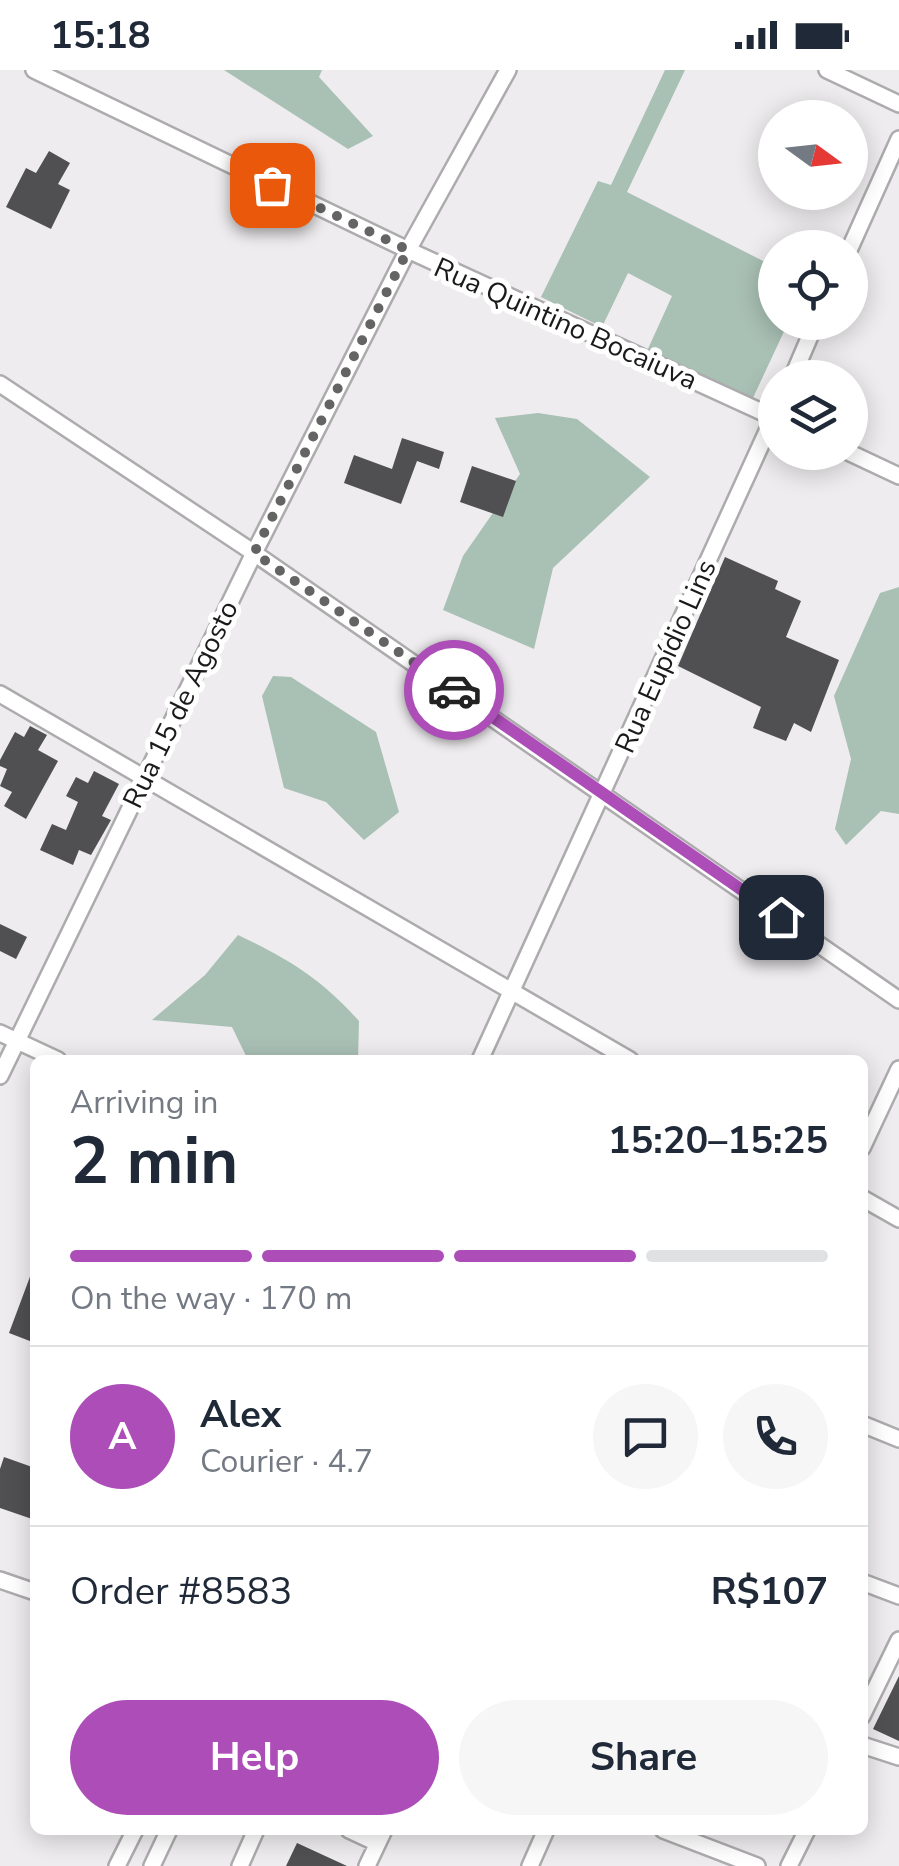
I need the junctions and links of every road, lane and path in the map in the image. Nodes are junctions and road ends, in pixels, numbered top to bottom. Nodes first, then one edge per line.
1 (34, 70) edge
2 (508, 70) edge
3 (826, 70) edge
4 (899, 104) edge
5 (899, 139) edge
6 (858, 230) edge
7 (408, 250) junction
8 (0, 384) edge
9 (758, 408) edge
10 (758, 453) edge
11 (868, 461) edge
12 (899, 476) edge
13 (254, 553) junction
14 (0, 694) edge
15 (144, 777) junction
16 (603, 793) junction
17 (512, 990) junction
18 (899, 1000) edge
19 (0, 1033) edge
20 (18, 1041) junction
21 (47, 1055) edge
22 (482, 1055) edge
23 (622, 1055) edge
24 (899, 1069) edge
25 (0, 1076) edge
26 (868, 1135) edge
27 (868, 1201) edge
28 (899, 1218) edge
29 (868, 1426) edge
30 (899, 1439) edge
31 (0, 1580) edge
32 (868, 1584) edge
33 (30, 1590) edge
34 (899, 1596) edge
35 (899, 1640) edge
36 (868, 1704) edge
37 (868, 1747) edge
38 (899, 1757) edge
39 (133, 1835) edge
40 (167, 1835) edge
41 (254, 1835) edge
42 (544, 1835) edge
43 (676, 1835) edge
44 (804, 1835) edge
45 (380, 1836) edge
46 (118, 1866) edge
47 (152, 1866) edge
48 (240, 1866) edge
49 (367, 1866) edge
50 (530, 1866) edge
51 (756, 1866) edge
52 (789, 1866) edge

1 - 7 street, Rua Quintino Bocaiuva
2 - 7 street, Rua 15 de Agosto
3 - 4 street
5 - 6 street
7 - 9 street, Rua Quintino Bocaiuva
7 - 13 street, Rua 15 de Agosto
8 - 13 street
10 - 16 street, Rua Eupídio Lins
11 - 12 street
13 - 15 street, Rua 15 de Agosto
13 - 16 street
14 - 15 street
15 - 17 street
15 - 20 street, Rua 15 de Agosto
16 - 17 street, Rua Eupídio Lins
16 - 18 street
17 - 22 street, Rua Eupídio Lins
17 - 23 street
19 - 20 street
20 - 21 street
20 - 25 street, Rua 15 de Agosto
24 - 26 street
27 - 28 street
29 - 30 street
31 - 33 street
32 - 34 street
35 - 36 street
37 - 38 street
39 - 46 street
40 - 47 street
41 - 48 street
42 - 50 street
43 - 51 street
44 - 52 street
45 - 49 street

